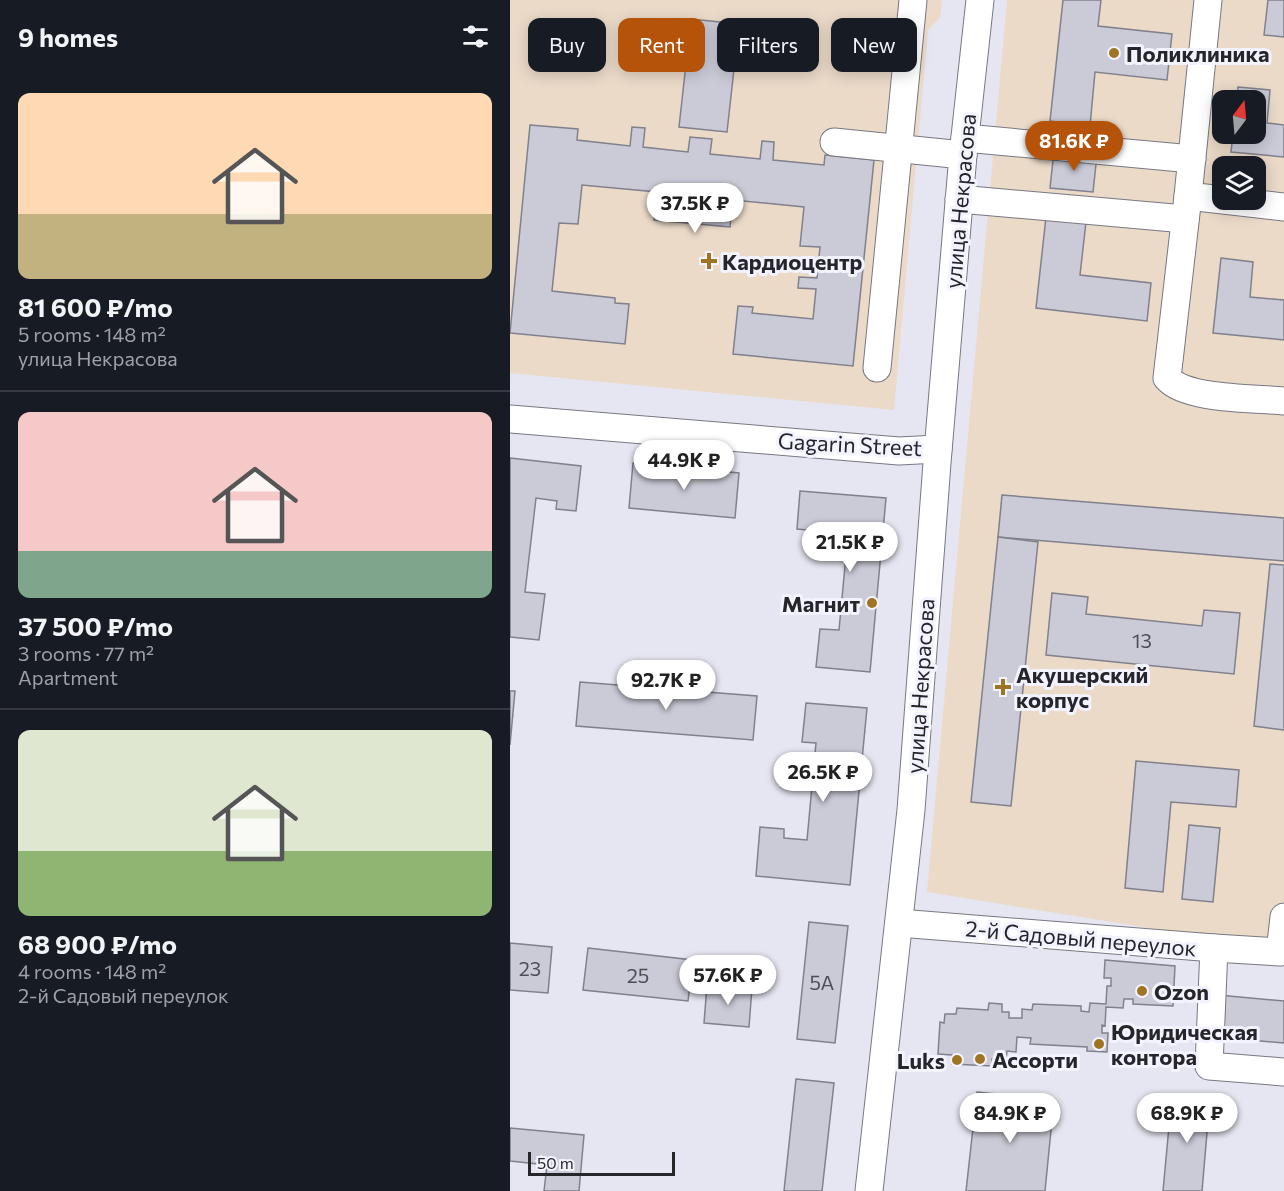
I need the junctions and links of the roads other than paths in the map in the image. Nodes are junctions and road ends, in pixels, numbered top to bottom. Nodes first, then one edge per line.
1 (913, 0) edge
2 (980, 0) edge
3 (1208, 0) edge
4 (834, 142) dead end
5 (964, 146) junction
6 (898, 148) junction
7 (1192, 159) junction
8 (959, 199) junction
9 (1284, 207) edge
10 (1187, 208) junction
11 (878, 368) dead end
12 (1284, 401) edge
13 (510, 418) edge
14 (938, 449) junction
15 (1284, 917) edge
16 (899, 923) junction
17 (1214, 948) junction
18 (1284, 1072) edge
19 (869, 1191) edge

1 - 6 street
2 - 5 street, улица Некрасова
3 - 7 street
4 - 6 street
5 - 6 street
5 - 7 street
5 - 8 street, улица Некрасова
6 - 11 street
7 - 10 street
8 - 10 street
8 - 14 street, улица Некрасова
9 - 10 street
10 - 12 street
13 - 14 street, Gagarin Street
14 - 16 street, улица Некрасова
15 - 17 street
16 - 17 street, 2-й Садовый переулок
16 - 19 street, улица Некрасова
17 - 18 street, 2-й Садовый переулок

